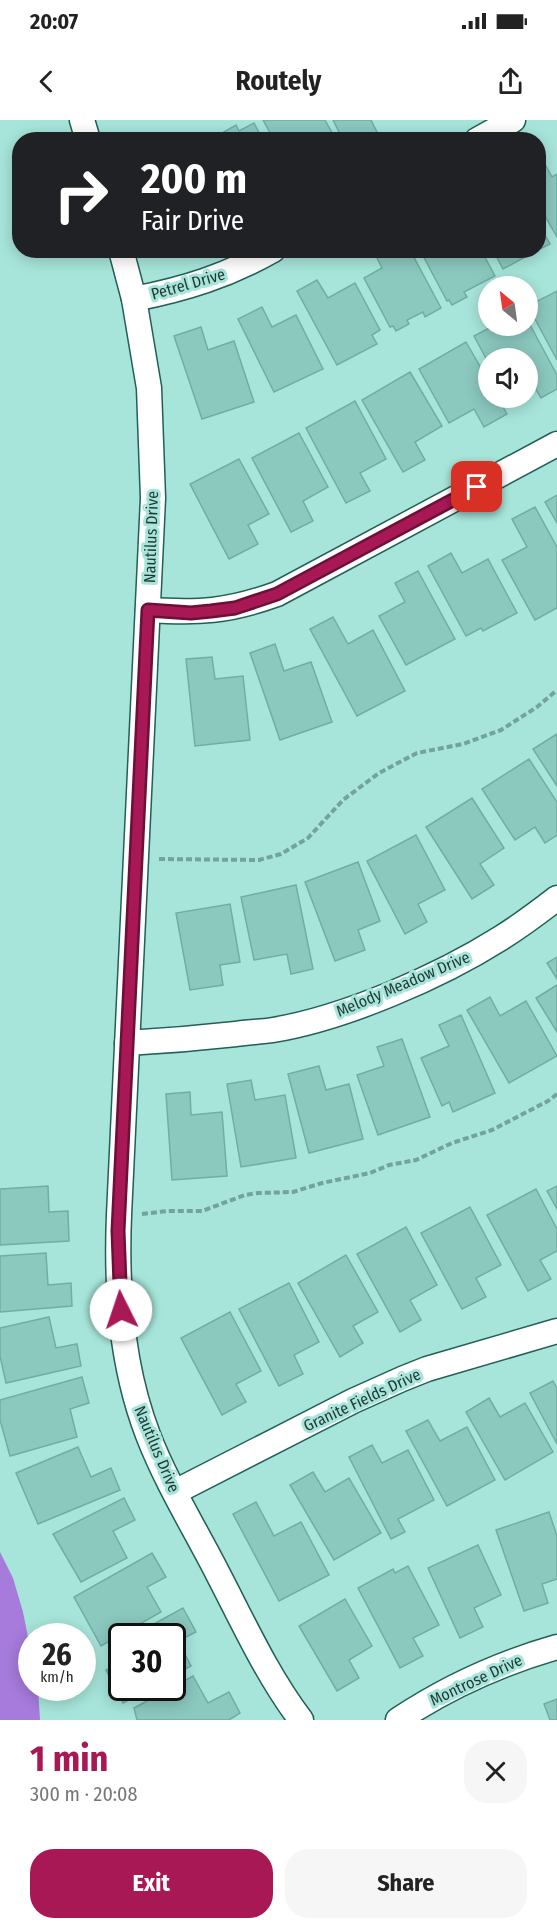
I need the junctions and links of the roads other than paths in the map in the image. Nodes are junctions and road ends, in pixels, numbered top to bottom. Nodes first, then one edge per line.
1 (513, 120) edge
2 (491, 132) edge
3 (123, 258) edge
4 (258, 258) edge
5 (134, 299) junction
6 (557, 444) edge
7 (148, 610) junction
8 (557, 898) edge
9 (127, 1043) junction
10 (557, 1331) edge
11 (175, 1492) junction
12 (557, 1647) edge
13 (301, 1720) edge
14 (398, 1720) edge

1 - 2 street
3 - 5 street, Nautilus Drive
4 - 5 street, Petrel Drive
5 - 7 street, Nautilus Drive
6 - 7 street
7 - 9 street, Nautilus Drive
8 - 9 street, Melody Meadow Drive
9 - 11 street, Nautilus Drive
10 - 11 street, Granite Fields Drive
11 - 13 street, Nautilus Drive
12 - 14 street, Montrose Drive

